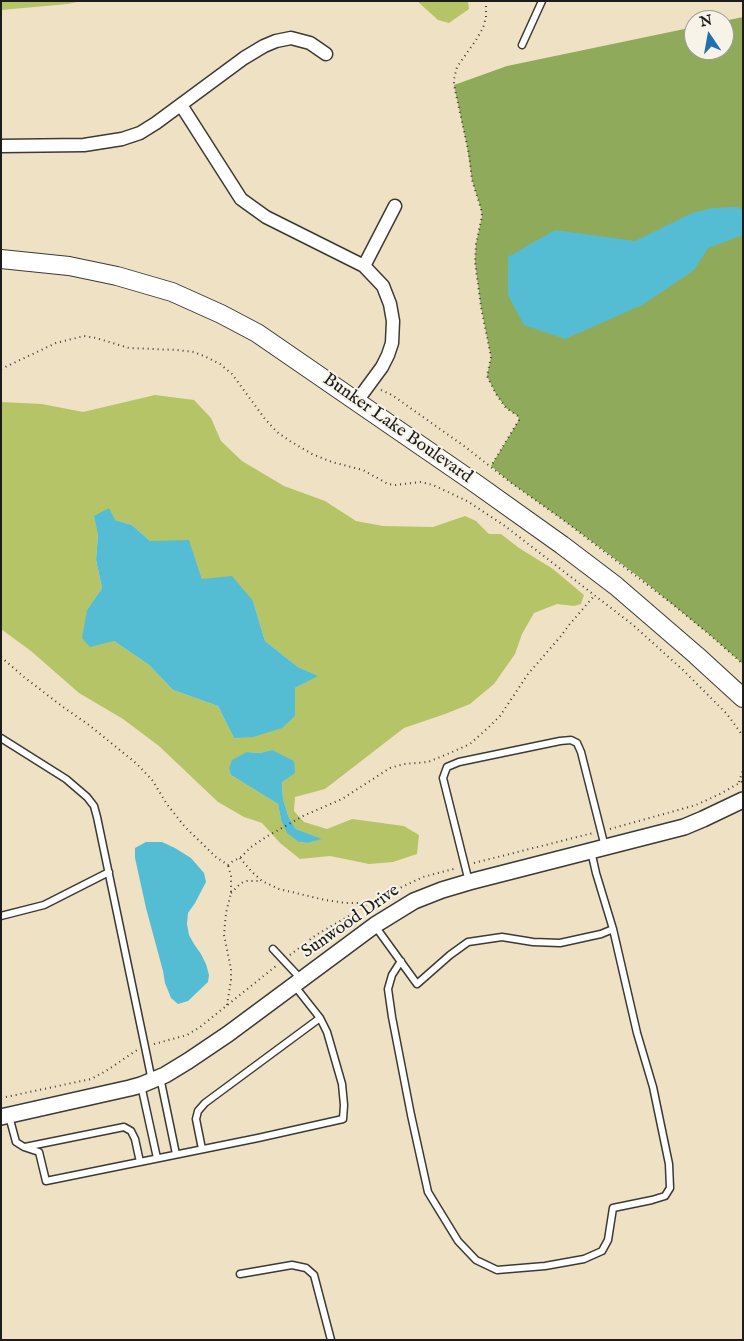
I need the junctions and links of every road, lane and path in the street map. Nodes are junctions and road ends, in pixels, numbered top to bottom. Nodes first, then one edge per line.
1 (486, 1) edge
2 (542, 1) edge
3 (522, 44) dead end
4 (326, 54) dead end
5 (181, 105) junction
6 (1, 146) edge
7 (395, 206) dead end
8 (1, 260) edge
9 (364, 266) junction
10 (1, 369) edge
11 (369, 385) junction
12 (357, 401) junction
13 (491, 466) junction
14 (595, 596) junction
15 (1, 657) edge
16 (743, 664) edge
17 (743, 698) edge
18 (743, 736) edge
19 (1, 738) edge
20 (743, 770) edge
21 (738, 783) dead end
22 (743, 800) edge
23 (598, 849) junction
24 (240, 858) junction
25 (228, 865) junction
26 (109, 872) junction
27 (262, 881) junction
28 (469, 882) junction
29 (231, 893) junction
30 (369, 903) dead end
31 (1, 916) edge
32 (374, 925) junction
33 (613, 928) junction
34 (273, 949) dead end
35 (401, 961) junction
36 (298, 982) junction
37 (226, 1007) dead end
38 (320, 1018) junction
39 (137, 1050) dead end
40 (151, 1081) junction
41 (1, 1098) edge
42 (5, 1116) edge
43 (24, 1147) junction
44 (202, 1149) junction
45 (176, 1154) junction
46 (157, 1158) junction
47 (140, 1162) junction
48 (240, 1274) dead end
49 (331, 1340) edge

1 - 13 path
2 - 3 lane
4 - 5 street
5 - 6 street
5 - 9 street
7 - 9 street
8 - 12 main road, Bunker Lake Boulevard
9 - 11 street
10 - 14 path
11 - 12 street
11 - 13 path
12 - 17 main road, Bunker Lake Boulevard
13 - 16 path
14 - 18 path
14 - 24 path
15 - 25 path
19 - 26 lane
20 - 21 path
22 - 23 street, Sunwood Drive
23 - 28 street, Sunwood Drive
23 - 28 lane
23 - 33 lane
24 - 25 path
24 - 27 path
25 - 29 path
26 - 31 lane
26 - 40 lane
27 - 29 path
27 - 30 path
28 - 32 street, Sunwood Drive
29 - 37 path
32 - 35 lane
32 - 36 street, Sunwood Drive
33 - 35 lane
33 - 35 lane
34 - 36 lane
36 - 38 lane
36 - 40 street, Sunwood Drive
38 - 44 lane
38 - 44 lane
39 - 41 path
40 - 42 street, Sunwood Drive
40 - 45 lane
40 - 46 lane
42 - 43 lane
43 - 47 lane
43 - 47 lane
44 - 45 lane
45 - 46 lane
46 - 47 lane
48 - 49 lane

